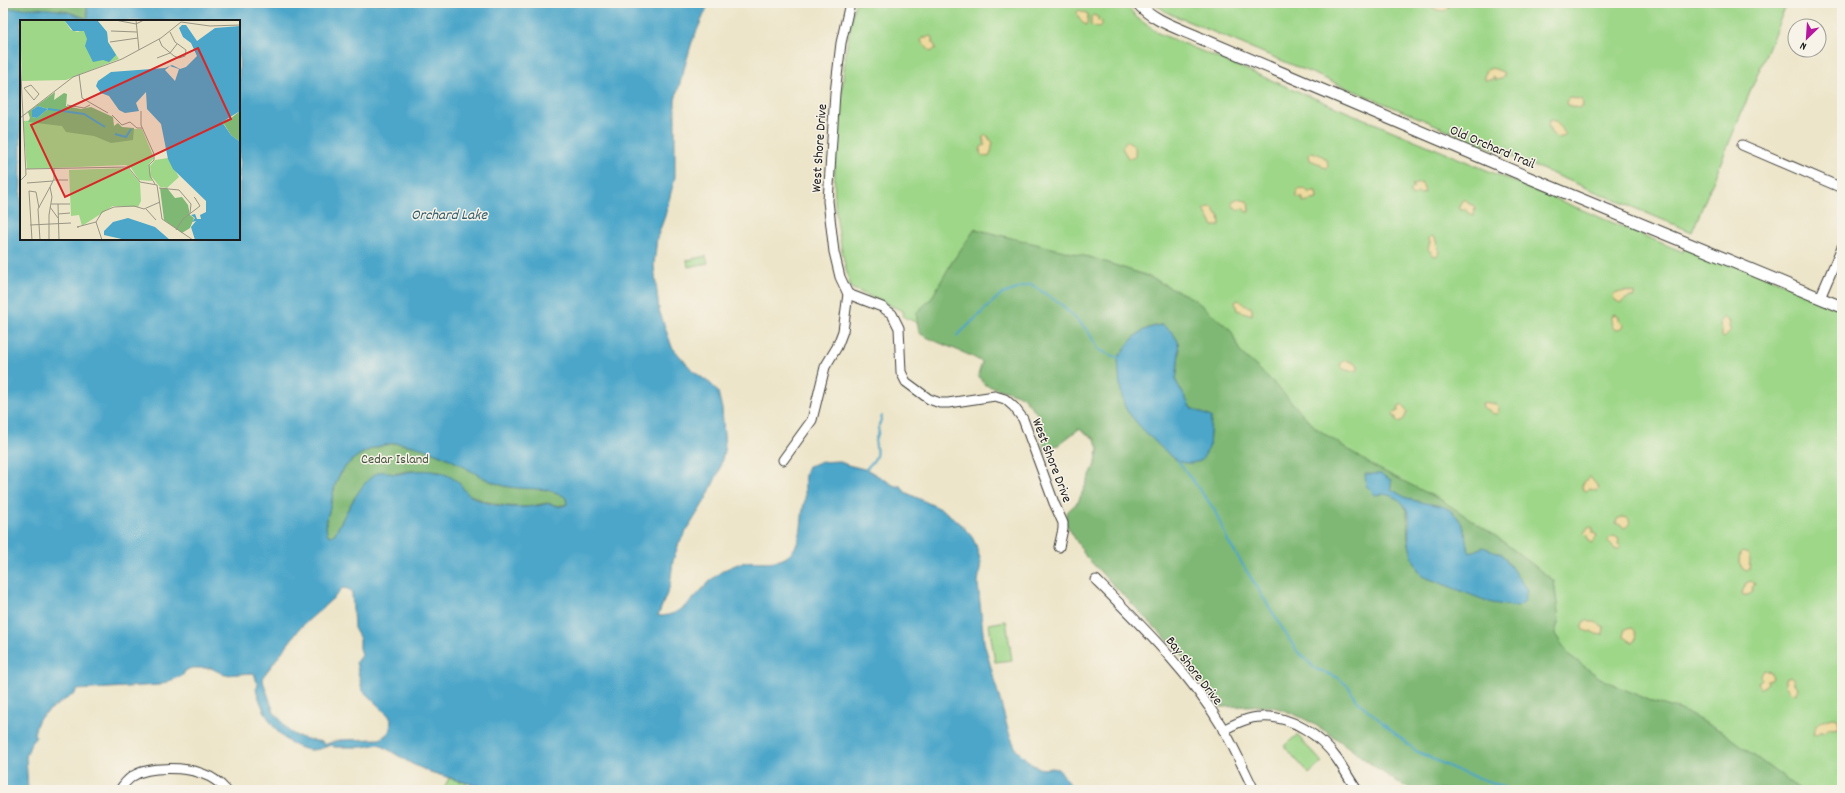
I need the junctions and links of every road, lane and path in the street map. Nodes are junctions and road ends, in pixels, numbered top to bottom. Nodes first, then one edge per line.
1 (850, 3) edge
2 (1138, 3) edge
3 (1742, 145) dead end
4 (1842, 188) edge
5 (1842, 247) edge
6 (848, 294) junction
7 (1820, 298) junction
8 (1842, 307) edge
9 (783, 460) dead end
10 (1059, 547) dead end
11 (1096, 580) dead end
12 (1223, 730) junction
13 (120, 790) edge
14 (226, 790) edge
15 (1254, 790) edge
16 (1357, 790) edge

1 - 6 street, West Shore Drive
2 - 7 street, Old Orchard Trail
3 - 4 street
5 - 7 street
6 - 9 street
6 - 10 street, West Shore Drive
7 - 8 street, Old Orchard Trail
11 - 12 street, Bay Shore Drive
12 - 15 street, Bay Shore Drive
12 - 16 street
13 - 14 street

